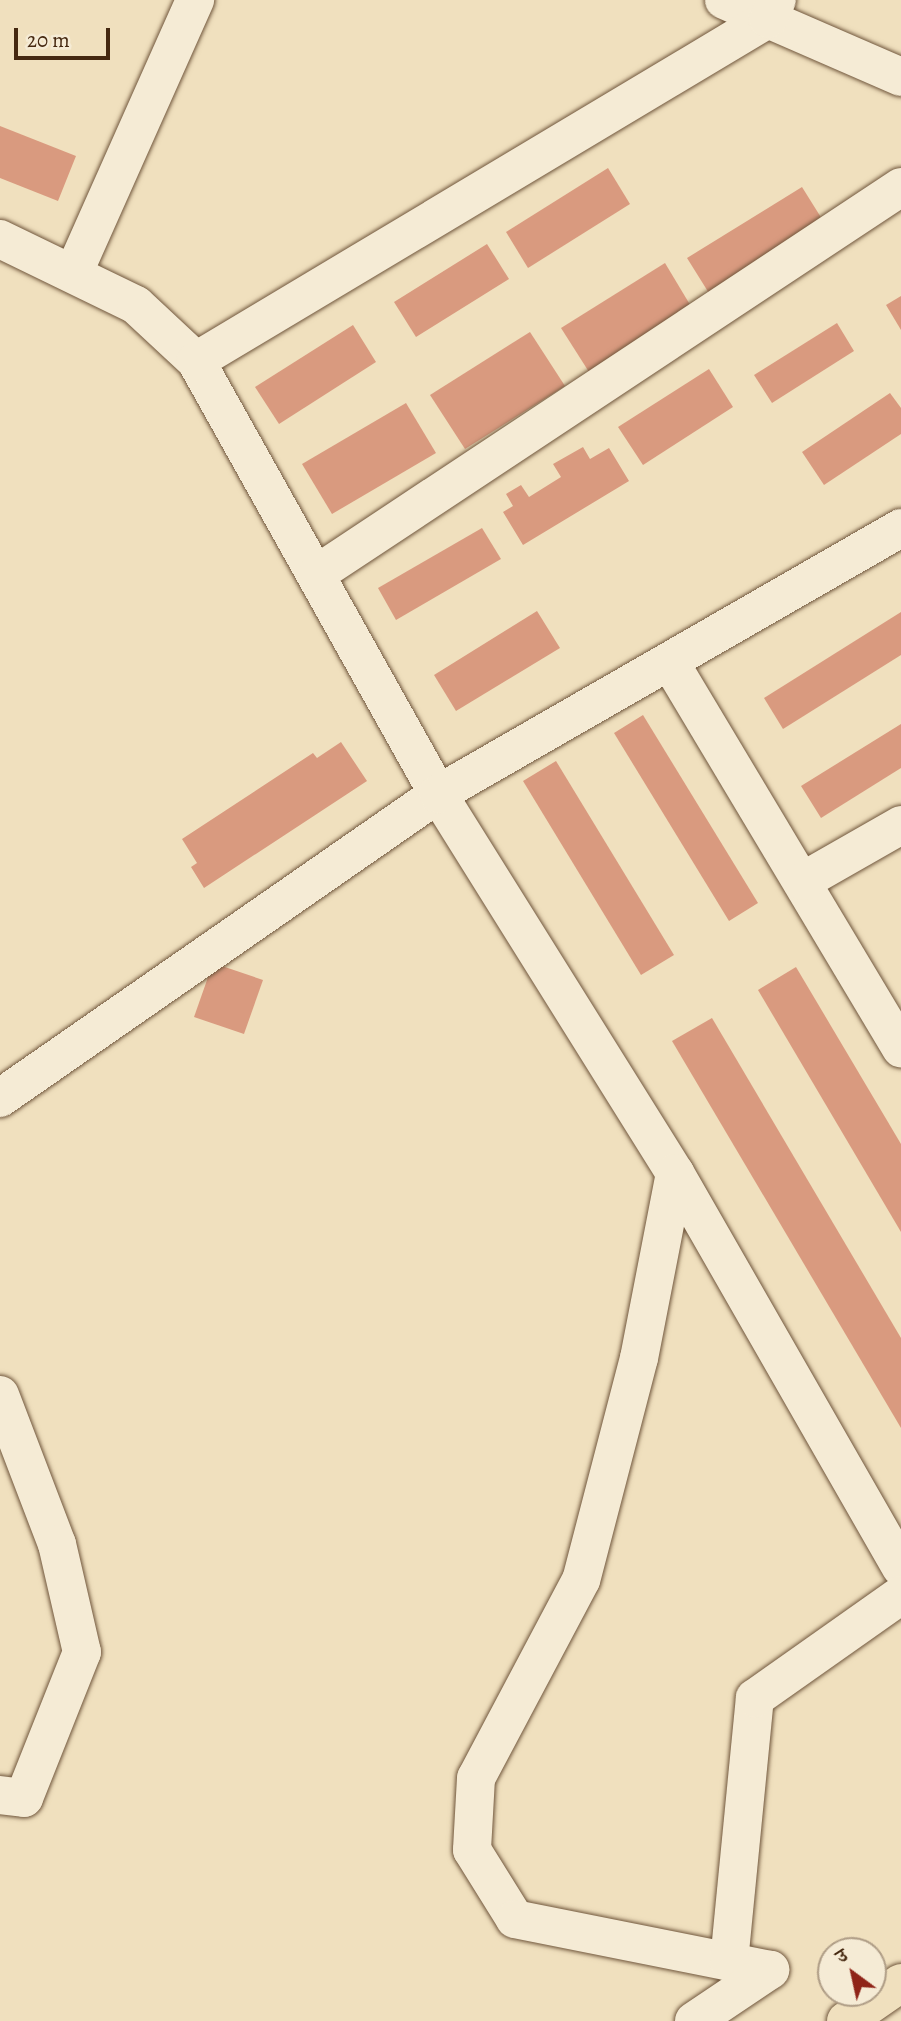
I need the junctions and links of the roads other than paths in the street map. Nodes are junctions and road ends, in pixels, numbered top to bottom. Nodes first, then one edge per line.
1 (195, 0) edge
2 (724, 0) edge
3 (772, 10) edge
4 (901, 77) edge
5 (901, 187) edge
6 (0, 239) edge
7 (74, 272) junction
8 (196, 361) junction
9 (901, 528) edge
10 (318, 573) junction
11 (671, 664) junction
12 (438, 794) junction
13 (901, 825) edge
14 (803, 881) junction
15 (901, 1048) edge
16 (0, 1098) edge
17 (675, 1173) junction
18 (0, 1395) edge
19 (901, 1567) edge
20 (901, 1595) edge
21 (0, 1795) edge
22 (729, 1962) junction
23 (901, 1983) edge
24 (694, 2021) edge
25 (846, 2021) edge

1 - 7 street
2 - 3 street
3 - 4 street
3 - 8 street
5 - 10 street
6 - 7 street
7 - 8 street
8 - 10 street
9 - 11 street
10 - 12 street
11 - 12 street
11 - 14 street
12 - 16 street
12 - 17 street
13 - 14 street
14 - 15 street
17 - 19 street
17 - 22 street
18 - 21 street
20 - 22 street
22 - 24 street
23 - 25 main road

